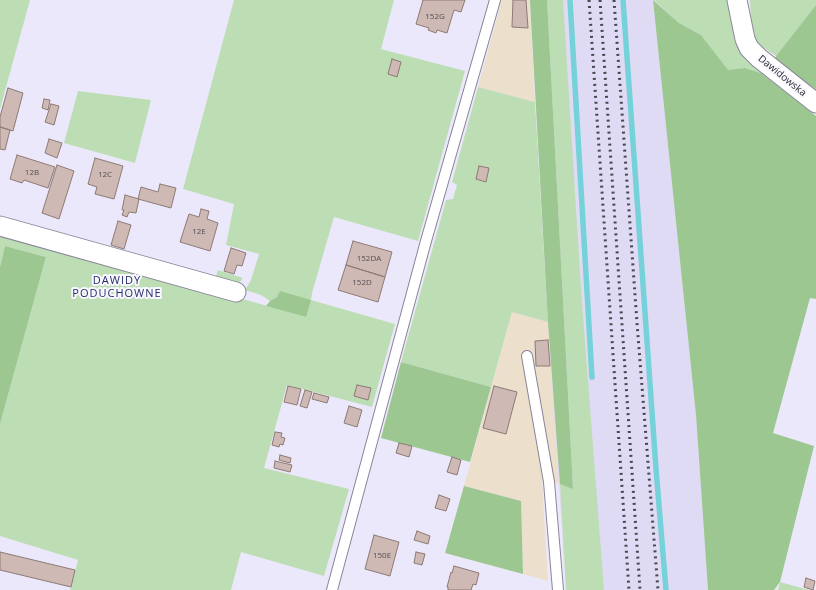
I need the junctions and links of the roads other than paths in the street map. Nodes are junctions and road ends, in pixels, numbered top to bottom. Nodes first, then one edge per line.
1 (495, 0) edge
2 (737, 0) edge
3 (816, 103) edge
4 (0, 226) edge
5 (236, 292) dead end
6 (527, 356) dead end
7 (332, 590) edge
8 (558, 590) edge

1 - 7 lane
2 - 3 street, Dawidowska
4 - 5 street
6 - 8 lane

